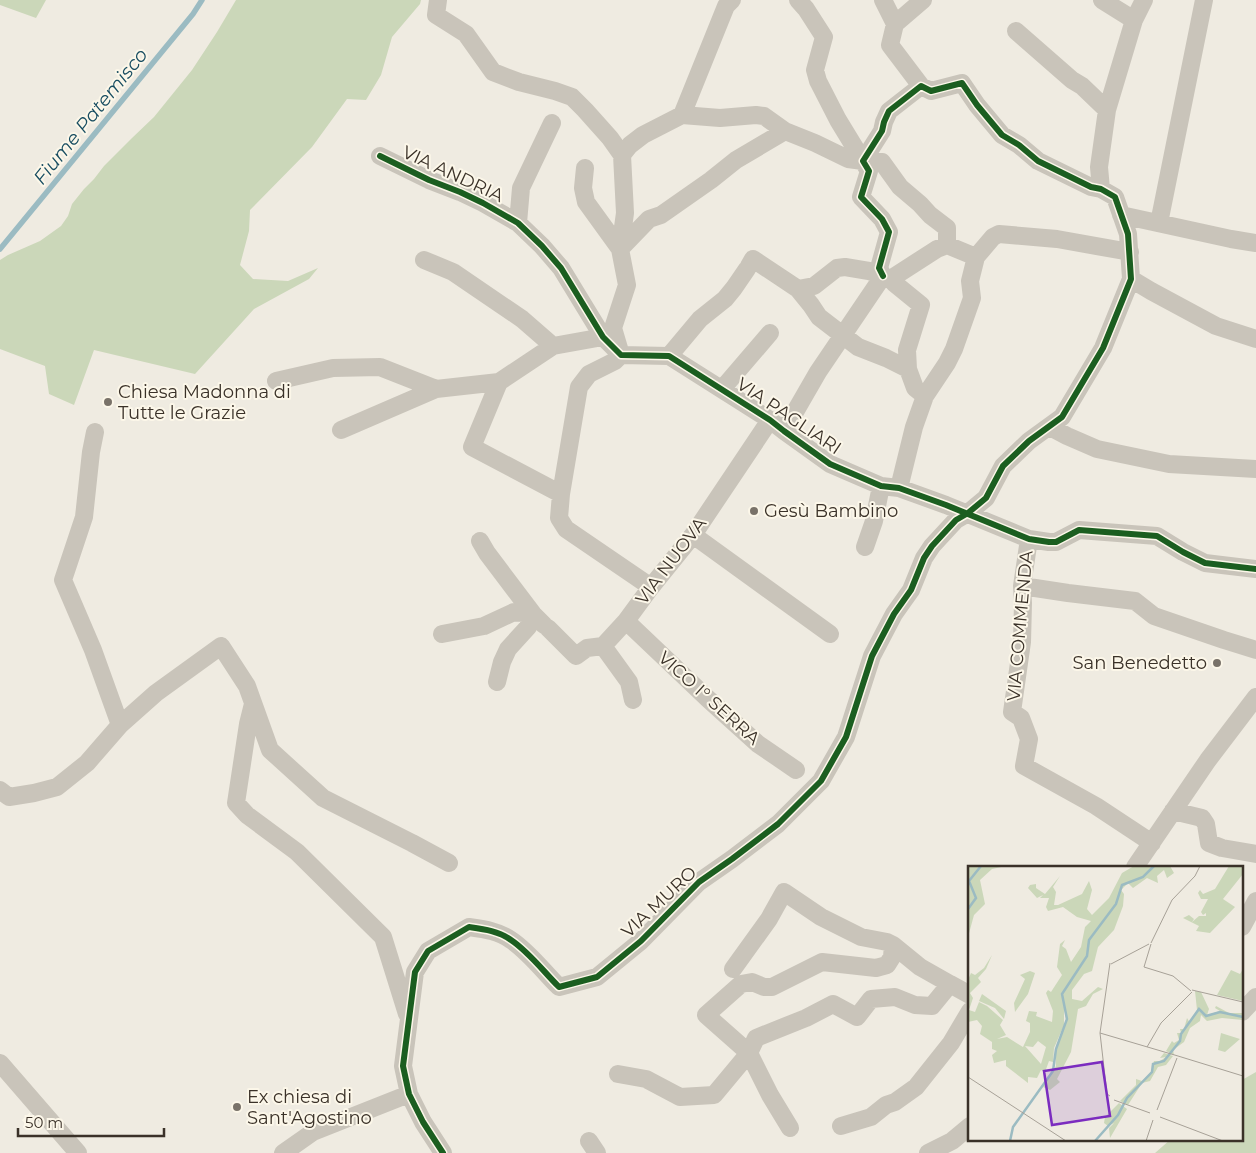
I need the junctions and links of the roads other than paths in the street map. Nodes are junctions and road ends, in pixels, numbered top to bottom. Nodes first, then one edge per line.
1 (438, 0) edge
2 (732, 0) edge
3 (798, 0) edge
4 (883, 0) edge
5 (923, 0) edge
6 (1102, 0) edge
7 (1144, 0) edge
8 (1204, 0) edge
9 (1134, 20) junction
10 (895, 24) junction
11 (1016, 31) dead end
12 (921, 86) junction
13 (1108, 110) junction
14 (682, 115) junction
15 (552, 123) dead end
16 (785, 130) junction
17 (622, 155) junction
18 (380, 156) dead end
19 (863, 161) junction
20 (585, 168) dead end
21 (1101, 189) junction
22 (1121, 215) junction
23 (518, 223) junction
24 (1159, 223) junction
25 (1256, 243) edge
26 (946, 245) junction
27 (620, 249) junction
28 (1130, 252) junction
29 (976, 257) junction
30 (424, 260) dead end
31 (887, 277) junction
32 (1131, 279) junction
33 (798, 290) junction
34 (770, 333) dead end
35 (842, 335) junction
36 (603, 336) junction
37 (1256, 339) edge
38 (553, 346) junction
39 (621, 355) junction
40 (669, 356) junction
41 (908, 369) junction
42 (276, 381) dead end
43 (500, 382) junction
44 (436, 389) junction
45 (722, 389) junction
46 (925, 396) junction
47 (770, 420) junction
48 (1050, 427) junction
49 (341, 430) dead end
50 (784, 431) junction
51 (95, 432) dead end
52 (1256, 468) edge
53 (881, 486) junction
54 (899, 488) junction
55 (561, 494) junction
56 (968, 513) junction
57 (693, 535) junction
58 (1028, 539) junction
59 (480, 541) dead end
60 (866, 548) dead end
61 (1256, 569) edge
62 (1022, 586) junction
63 (651, 587) junction
64 (626, 621) junction
65 (542, 622) junction
66 (442, 634) dead end
67 (830, 634) dead end
68 (603, 646) junction
69 (1256, 650) edge
70 (497, 682) dead end
71 (1256, 697) edge
72 (634, 700) dead end
73 (253, 704) junction
74 (120, 725) junction
75 (796, 770) dead end
76 (0, 790) edge
77 (1174, 811) junction
78 (1152, 843) junction
79 (1256, 854) edge
80 (450, 863) dead end
81 (1136, 866) edge
82 (1256, 901) edge
83 (1244, 923) edge
84 (893, 946) junction
85 (733, 969) dead end
86 (950, 984) junction
87 (968, 994) edge
88 (1256, 997) edge
89 (1244, 1010) edge
90 (968, 1014) edge
91 (409, 1019) junction
92 (749, 1053) junction
93 (0, 1063) edge
94 (618, 1074) dead end
95 (409, 1094) junction
96 (842, 1126) dead end
97 (790, 1128) dead end
98 (968, 1128) edge
99 (78, 1153) edge
100 (282, 1153) edge
101 (443, 1153) edge
102 (928, 1153) edge

1 - 17 street
2 - 14 street
3 - 19 street
4 - 10 street
5 - 10 street
6 - 9 street
7 - 9 street
8 - 24 street
9 - 13 street
10 - 12 street
11 - 13 street
12 - 19 street
12 - 21 street
13 - 21 street
14 - 16 street
14 - 17 street
15 - 23 street
16 - 19 street
16 - 27 street
17 - 27 street
18 - 23 street, VIA ANDRIA
19 - 26 street
19 - 31 street
20 - 27 street
21 - 22 street
22 - 24 street
22 - 28 street
23 - 36 street, VIA ANDRIA
24 - 25 street
26 - 29 street
26 - 31 street
27 - 39 street
28 - 29 street
28 - 32 street
29 - 46 street
30 - 38 street
31 - 33 street
31 - 35 street
31 - 41 street
32 - 37 street
32 - 48 street
33 - 35 street
33 - 40 street
34 - 45 street
35 - 41 street
35 - 50 street
36 - 38 street
36 - 39 street
38 - 43 street
39 - 40 street
39 - 55 street
40 - 45 street, VIA PAGLIARI
41 - 46 street
42 - 44 street
43 - 44 street
43 - 55 street
44 - 49 street
45 - 47 street, VIA PAGLIARI
46 - 54 street
47 - 50 street, VIA PAGLIARI
47 - 57 street, VIA NUOVA
48 - 52 street
48 - 56 street
50 - 53 street, VIA PAGLIARI
51 - 74 street
53 - 54 street, VIA PAGLIARI
53 - 60 street
54 - 56 street, VIA PAGLIARI
55 - 63 street
56 - 58 street, VIA PAGLIARI
56 - 91 street, VIA MURO
57 - 63 street, VIA NUOVA
57 - 67 street
58 - 61 street, VIA PAGLIARI
58 - 62 street, VIA COMMENDA
59 - 65 street
62 - 69 street
62 - 78 street, VIA COMMENDA
63 - 64 street, VIA NUOVA
64 - 68 street, VIA NUOVA
64 - 75 street, VICO I° SERRA
65 - 66 street
65 - 68 street
65 - 70 street
68 - 72 street
71 - 77 street
73 - 74 street
73 - 80 street
73 - 91 street
74 - 76 street
77 - 78 street
77 - 79 street
78 - 81 street
82 - 83 street
84 - 85 street
84 - 86 street
84 - 92 street
86 - 87 street
86 - 92 street
88 - 89 street
90 - 96 street
91 - 95 street, VIA MURO
92 - 94 street
92 - 97 street
93 - 99 street
95 - 100 street
95 - 101 street, VIA MURO
98 - 102 street

